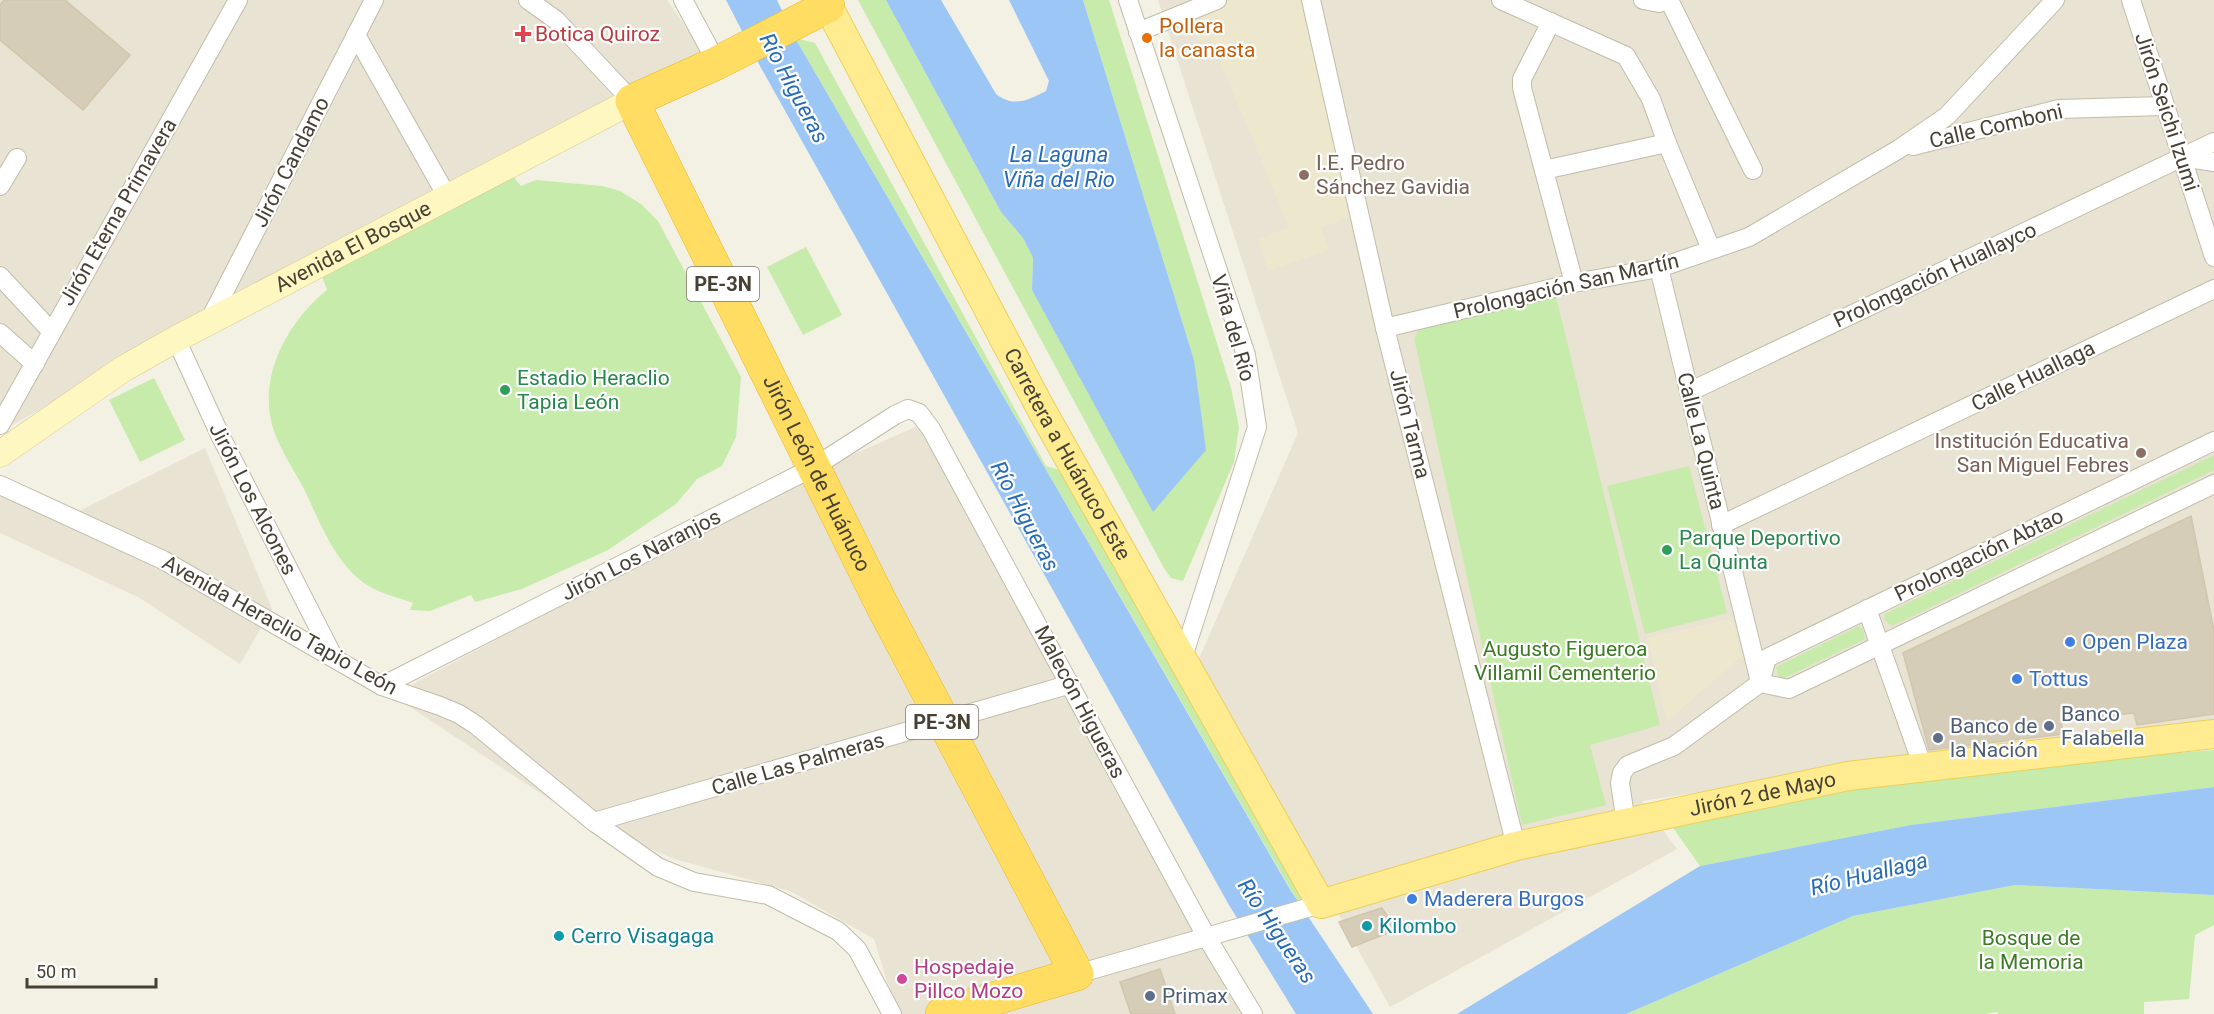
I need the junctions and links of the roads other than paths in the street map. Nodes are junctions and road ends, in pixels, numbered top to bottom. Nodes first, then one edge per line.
1 (238, 0) edge
2 (374, 0) edge
3 (528, 0) edge
4 (683, 0) edge
5 (1128, 0) edge
6 (1217, 0) edge
7 (1311, 0) edge
8 (1501, 0) edge
9 (1643, 0) edge
10 (1667, 0) edge
11 (2055, 0) edge
12 (2131, 0) edge
13 (827, 3) edge
14 (1551, 22) junction
15 (1138, 33) junction
16 (357, 35) junction
17 (725, 59) junction
18 (632, 101) junction
19 (2164, 106) junction
20 (1667, 142) junction
21 (2214, 142) edge
22 (1899, 149) junction
23 (2182, 157) junction
24 (17, 158) dead end
25 (2214, 162) edge
26 (1544, 170) junction
27 (1753, 170) dead end
28 (0, 186) edge
29 (448, 198) junction
30 (1711, 249) junction
31 (2214, 257) edge
32 (1659, 268) junction
33 (0, 276) edge
34 (1574, 283) junction
35 (2214, 289) edge
36 (208, 324) junction
37 (1385, 328) junction
38 (51, 331) junction
39 (0, 333) edge
40 (176, 339) junction
41 (35, 364) junction
42 (1689, 392) junction
43 (895, 415) joint
44 (0, 424) edge
45 (2214, 441) edge
46 (0, 454) edge
47 (814, 467) junction
48 (2214, 484) edge
49 (0, 485) edge
50 (1721, 525) junction
51 (1867, 609) junction
52 (1880, 645) junction
53 (1183, 657) junction
54 (334, 658) junction
55 (1760, 683) junction
56 (1071, 684) junction
57 (382, 686) junction
58 (943, 723) junction
59 (2214, 734) edge
60 (1923, 767) junction
61 (594, 822) junction
62 (1626, 823) junction
63 (1516, 846) junction
64 (1313, 906) junction
65 (1209, 935) junction
66 (1077, 974) junction
67 (959, 1012) edge
68 (892, 1014) edge
69 (1253, 1014) edge

1 - 38 street, Jirón Eterna Primavera
2 - 16 street, Jirón Candamo
3 - 18 street, Jirón León de Huánuco
4 - 17 street
5 - 15 street, Viña del Río
6 - 15 street
7 - 37 street, Jirón Tarma
8 - 14 street
9 - 10 street
10 - 27 street
11 - 22 street, Prolongación San Martín
12 - 19 street, Jirón Seichi Izumi
13 - 17 highway, Avenida El Bosque
13 - 53 main road, Carretera a Huánuco Este
14 - 20 street
14 - 26 street
15 - 53 street, Viña del Río
16 - 29 street
16 - 36 street, Jirón Candamo
17 - 18 highway, Avenida El Bosque
18 - 29 street, Avenida El Bosque
18 - 47 highway, Jirón León de Huánuco / PE-3N
19 - 22 street, Calle Comboni
19 - 23 street, Jirón Seichi Izumi
20 - 26 street
20 - 30 street
21 - 23 street, Prolongación Huallayco
22 - 30 street, Prolongación San Martín
23 - 25 street
23 - 31 street, Jirón Seichi Izumi
23 - 42 street, Prolongación Huallayco
24 - 28 street
26 - 34 street
29 - 36 street, Avenida El Bosque
30 - 32 street, Prolongación San Martín
32 - 34 street, Prolongación San Martín
32 - 42 street, Calle La Quinta
33 - 38 street
34 - 37 street, Prolongación San Martín
35 - 50 street, Calle Huallaga
36 - 40 street, Avenida El Bosque
37 - 63 street, Jirón Tarma
38 - 41 street, Jirón Eterna Primavera
39 - 41 street
40 - 46 street, Avenida El Bosque
40 - 54 street, Jirón Los Alcones
41 - 44 street, Jirón Eterna Primavera
42 - 50 street, Calle La Quinta
43 - 47 street, Jirón Los Naranjos
43 - 56 street, Malecón Higueras
45 - 51 street, Prolongación Abtao
47 - 57 street, Jirón Los Naranjos
47 - 58 highway, Jirón León de Huánuco / PE-3N
48 - 52 street, Prolongación Abtao
49 - 54 street, Avenida Heraclio Tapio León
50 - 55 street, Calle La Quinta
51 - 52 street
51 - 55 street, Prolongación Abtao
52 - 55 street, Prolongación Abtao
52 - 60 street
53 - 64 main road, Carretera a Huánuco Este
54 - 57 street, Avenida Heraclio Tapio León
55 - 62 street
56 - 58 street, Calle Las Palmeras
56 - 65 street, Malecón Higueras
57 - 61 street, Avenida Heraclio Tapio León
58 - 61 street, Calle Las Palmeras
58 - 66 highway, Jirón León de Huánuco / PE-3N
59 - 60 main road, Jirón 2 de Mayo
60 - 62 main road, Jirón 2 de Mayo
61 - 68 street, Avenida Heraclio Tapio León
62 - 63 main road, Jirón 2 de Mayo
63 - 64 main road, Jirón 2 de Mayo
64 - 65 street
65 - 66 street
65 - 69 street, Malecón Higueras
66 - 67 highway

